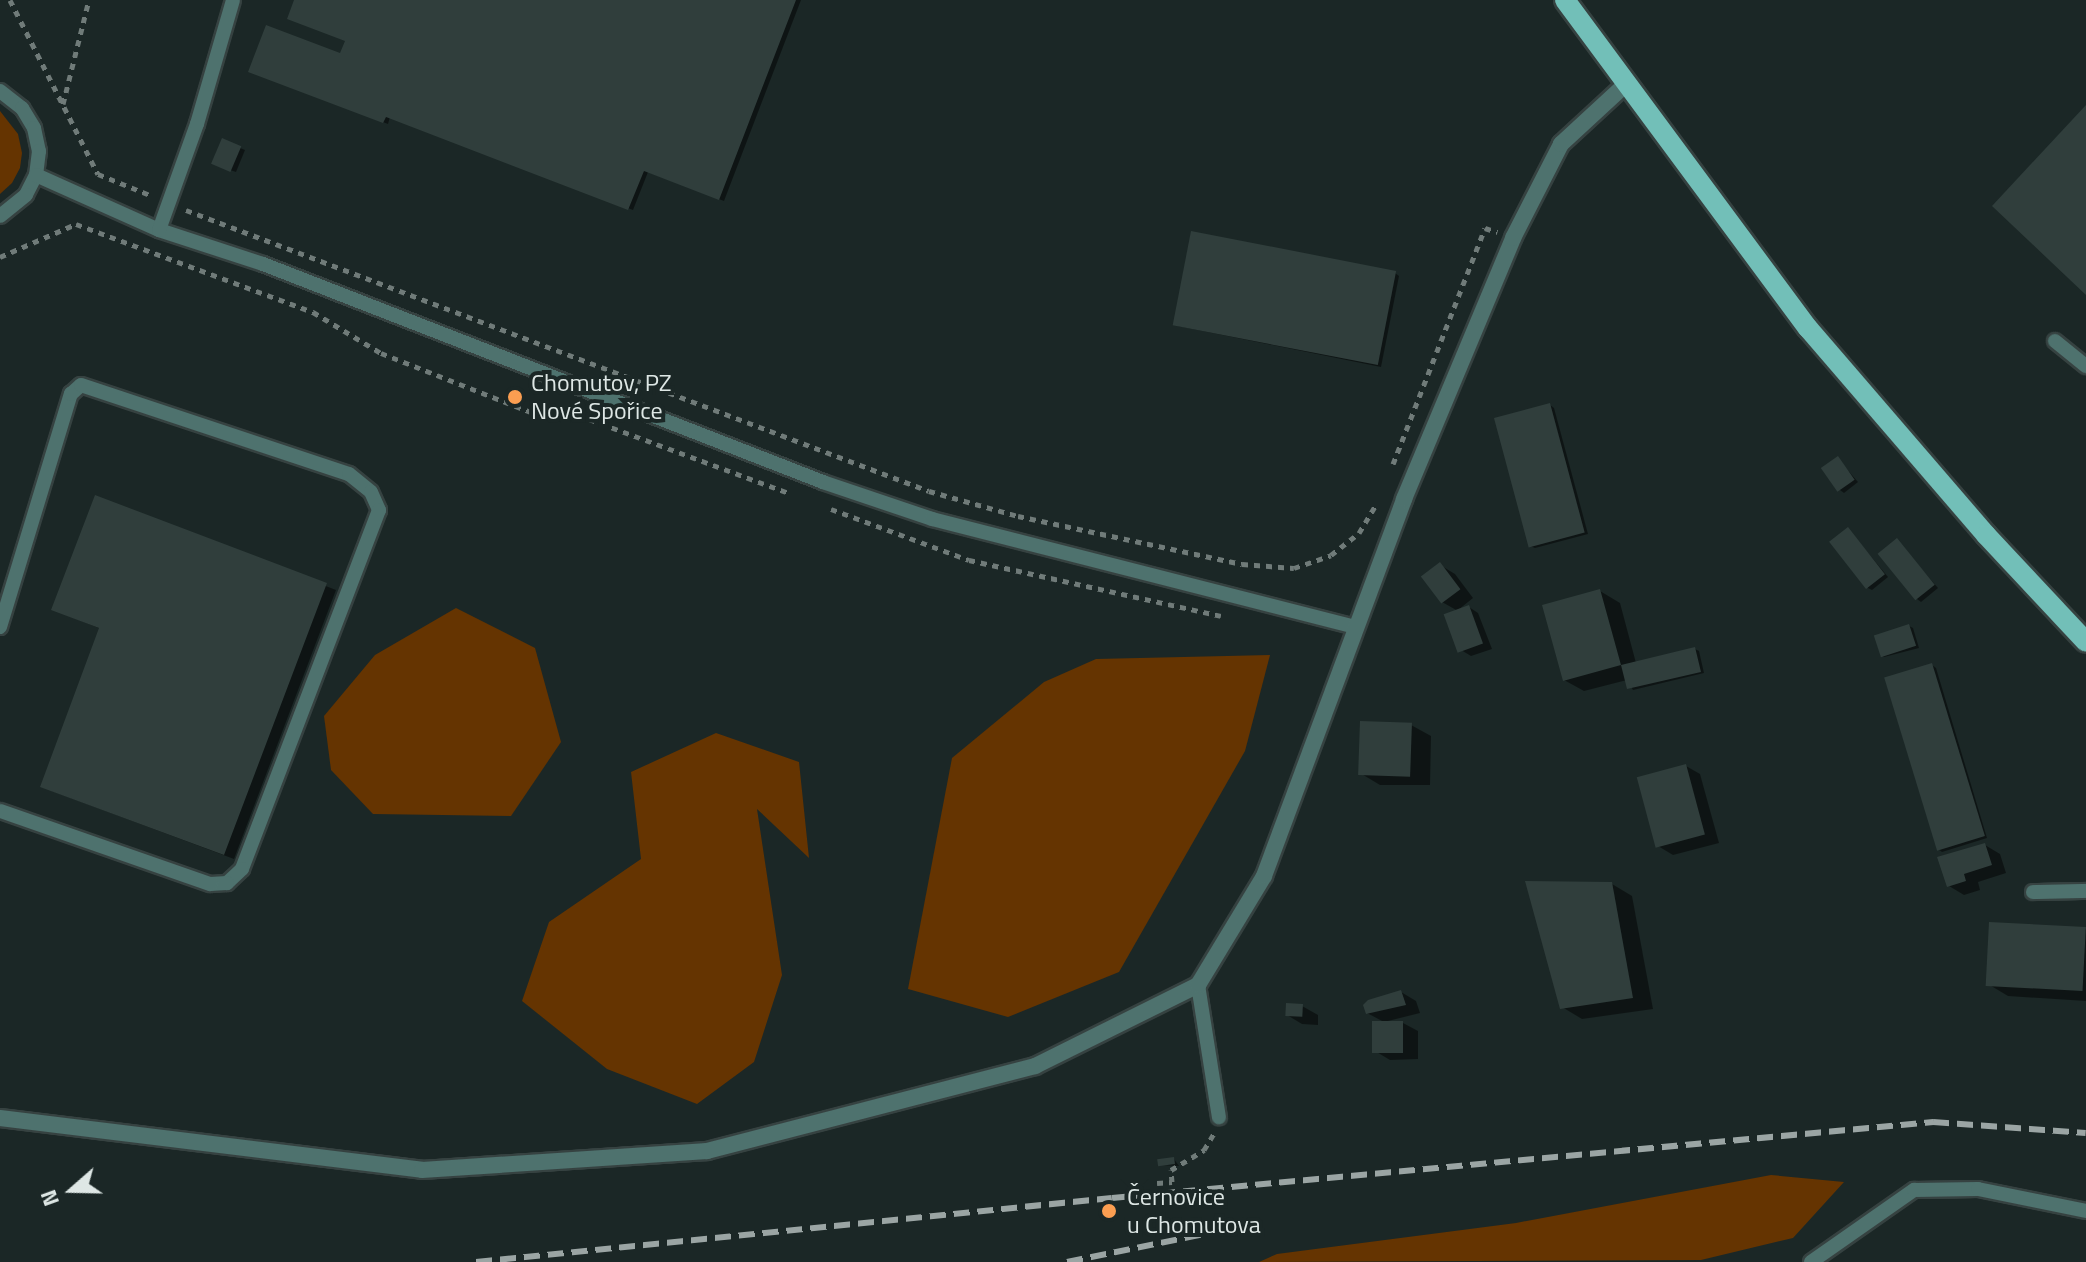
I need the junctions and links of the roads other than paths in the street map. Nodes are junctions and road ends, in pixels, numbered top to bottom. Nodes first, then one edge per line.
1 (233, 0) edge
2 (1565, 0) edge
3 (1625, 85) junction
4 (0, 91) edge
5 (36, 175) junction
6 (0, 216) edge
7 (159, 230) junction
8 (2055, 341) dead end
9 (2086, 366) edge
10 (0, 627) edge
11 (1356, 627) junction
12 (2086, 642) edge
13 (0, 811) edge
14 (2086, 891) edge
15 (2033, 892) dead end
16 (1198, 985) junction
17 (1219, 1117) road end
18 (0, 1118) edge
19 (2086, 1211) edge
20 (1811, 1262) edge

1 - 7 lane
2 - 3 main road
3 - 11 street
3 - 12 main road
4 - 5 lane
5 - 6 lane
5 - 7 lane
7 - 11 lane
8 - 9 lane
10 - 13 lane
11 - 16 street
14 - 15 lane
16 - 17 lane
16 - 18 street
19 - 20 lane

